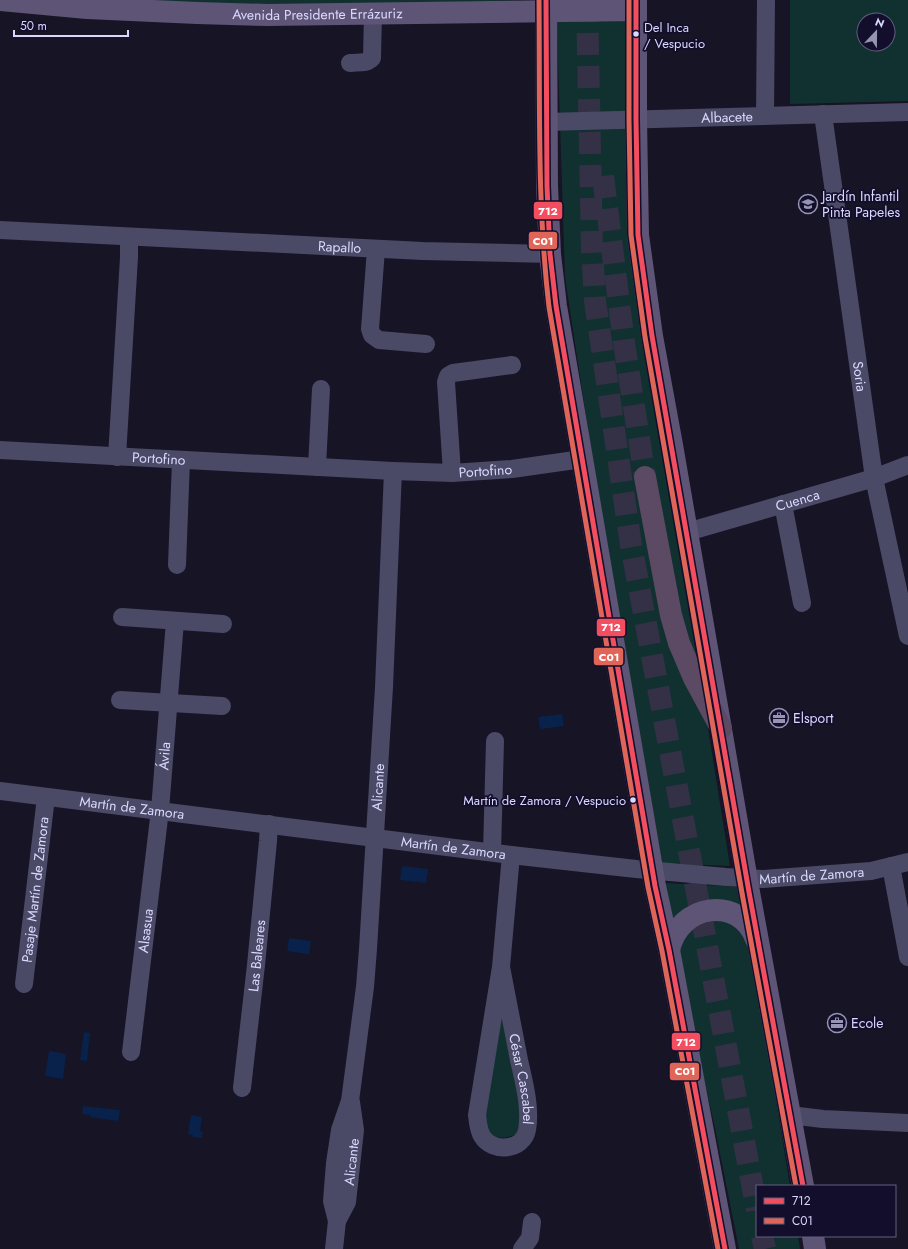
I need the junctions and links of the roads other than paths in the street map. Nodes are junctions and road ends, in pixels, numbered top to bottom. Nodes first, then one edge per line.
1 (0, 0) edge
2 (766, 0) edge
3 (636, 5) edge
4 (546, 6) edge
5 (267, 7) edge
6 (373, 13) junction
7 (350, 63) dead end
8 (908, 112) edge
9 (823, 114) junction
10 (765, 116) junction
11 (636, 119) junction
12 (546, 122) junction
13 (0, 230) edge
14 (129, 237) junction
15 (376, 249) junction
16 (550, 254) junction
17 (426, 344) dead end
18 (512, 365) dead end
19 (321, 388) dead end
20 (0, 450) edge
21 (117, 457) junction
22 (582, 459) junction
23 (181, 461) junction
24 (908, 465) edge
25 (317, 467) junction
26 (393, 471) junction
27 (452, 472) junction
28 (645, 477) tunnel mouth
29 (874, 478) junction
30 (782, 504) junction
31 (687, 532) junction
32 (177, 565) dead end
33 (802, 602) dead end
34 (122, 617) dead end
35 (175, 621) junction
36 (223, 624) dead end
37 (908, 636) edge
38 (120, 700) dead end
39 (168, 702) junction
40 (222, 706) dead end
41 (721, 728) junction
42 (494, 741) dead end
43 (0, 791) edge
44 (46, 796) junction
45 (160, 810) junction
46 (269, 824) junction
47 (375, 837) junction
48 (492, 852) junction
49 (511, 855) junction
50 (899, 864) edge
51 (653, 871) junction
52 (747, 879) junction
53 (759, 945) junction
54 (669, 950) junction
55 (908, 957) edge
56 (501, 968) junction
57 (24, 984) dead end
58 (131, 1052) dead end
59 (242, 1088) dead end
60 (790, 1115) junction
61 (908, 1123) edge
62 (803, 1185) edge
63 (532, 1222) dead end
64 (812, 1237) edge
65 (334, 1249) edge
66 (522, 1249) edge
67 (725, 1249) edge
68 (815, 1249) edge

1 - 5 main road, Avenida Presidente Errázuriz
2 - 10 street
3 - 4 main road, Avenida Presidente Errázuriz
3 - 11 main road
4 - 6 main road, Avenida Presidente Errázuriz
4 - 12 main road
5 - 6 main road, Avenida Presidente Errázuriz
6 - 7 street
8 - 9 street, Albacete
9 - 10 street, Albacete
9 - 29 street, Soria
10 - 11 street, Albacete
11 - 12 street, Albacete
11 - 31 main road
12 - 16 main road
13 - 14 street, Rapallo
14 - 15 street, Rapallo
14 - 21 street
15 - 16 street, Rapallo
15 - 17 street
16 - 22 main road
18 - 27 street
19 - 25 street
20 - 21 street, Portofino
21 - 23 street, Portofino
22 - 27 street, Portofino
22 - 51 main road
23 - 25 street, Portofino
23 - 32 street
24 - 29 street, Cuenca
25 - 26 street, Portofino
26 - 27 street, Portofino
26 - 47 street, Alicante
28 - 41 highway
29 - 30 street, Cuenca
29 - 37 street, Soria
30 - 31 street, Cuenca
30 - 33 street
31 - 41 main road
34 - 35 street
35 - 36 street
35 - 39 street, Ávila
38 - 39 street
39 - 40 street
39 - 45 street, Ávila
41 - 52 main road
42 - 48 street
43 - 44 street, Martín de Zamora
44 - 45 street, Martín de Zamora
44 - 57 street, Pasaje Martín de Zamora
45 - 46 street, Martín de Zamora
45 - 58 street, Alsasua
46 - 47 street, Martín de Zamora
46 - 59 street, Las Baleares
47 - 48 street, Martín de Zamora
47 - 65 street, Alicante
48 - 49 street, Martín de Zamora
49 - 51 street, Martín de Zamora
49 - 56 street, César Cascabel
50 - 52 street, Martín de Zamora
50 - 55 street
51 - 52 street, Martín de Zamora
51 - 54 main road
52 - 53 main road
53 - 54 main road
53 - 60 main road
54 - 67 main road
56 - 56 street, César Cascabel
60 - 61 street
60 - 62 main road
63 - 66 street
64 - 68 main road

